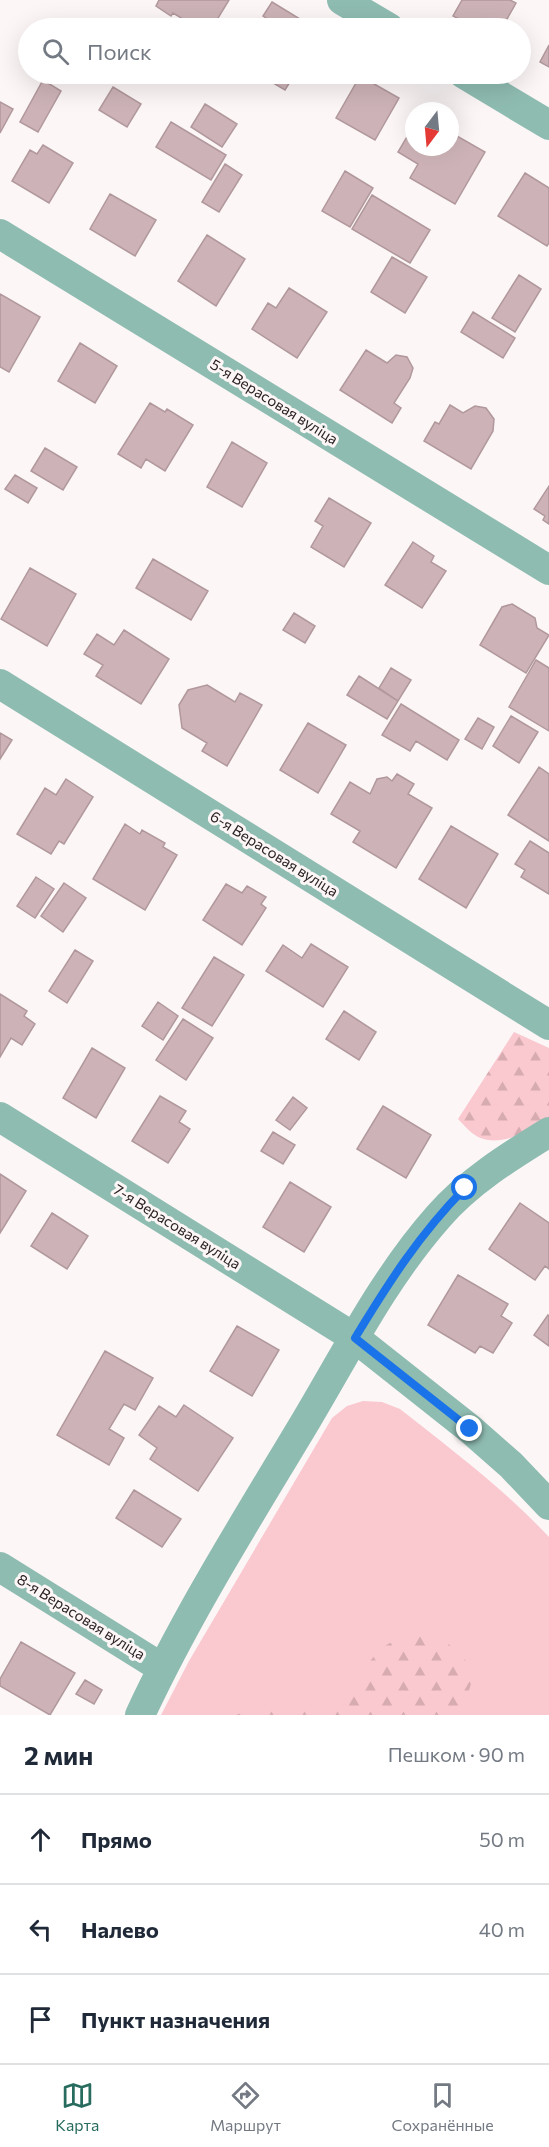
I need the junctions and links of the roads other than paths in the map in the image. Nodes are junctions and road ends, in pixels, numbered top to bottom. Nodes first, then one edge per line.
1 (342, 0) edge
2 (372, 18) edge
3 (481, 84) edge
4 (549, 124) edge
5 (0, 234) edge
6 (549, 570) edge
7 (0, 684) edge
8 (549, 1025) edge
9 (0, 1117) edge
10 (549, 1132) edge
11 (355, 1338) junction
12 (549, 1505) edge
13 (0, 1567) edge
14 (162, 1668) junction
15 (140, 1715) edge

1 - 2 street
3 - 4 street
5 - 6 street, 5-я Верасовая вуліца
7 - 8 street, 6-я Верасовая вуліца
9 - 11 street, 7-я Верасовая вуліца
10 - 11 street
11 - 12 street, 7-я Верасовая вуліца
11 - 14 street
13 - 14 street, 8-я Верасовая вуліца
14 - 15 street

